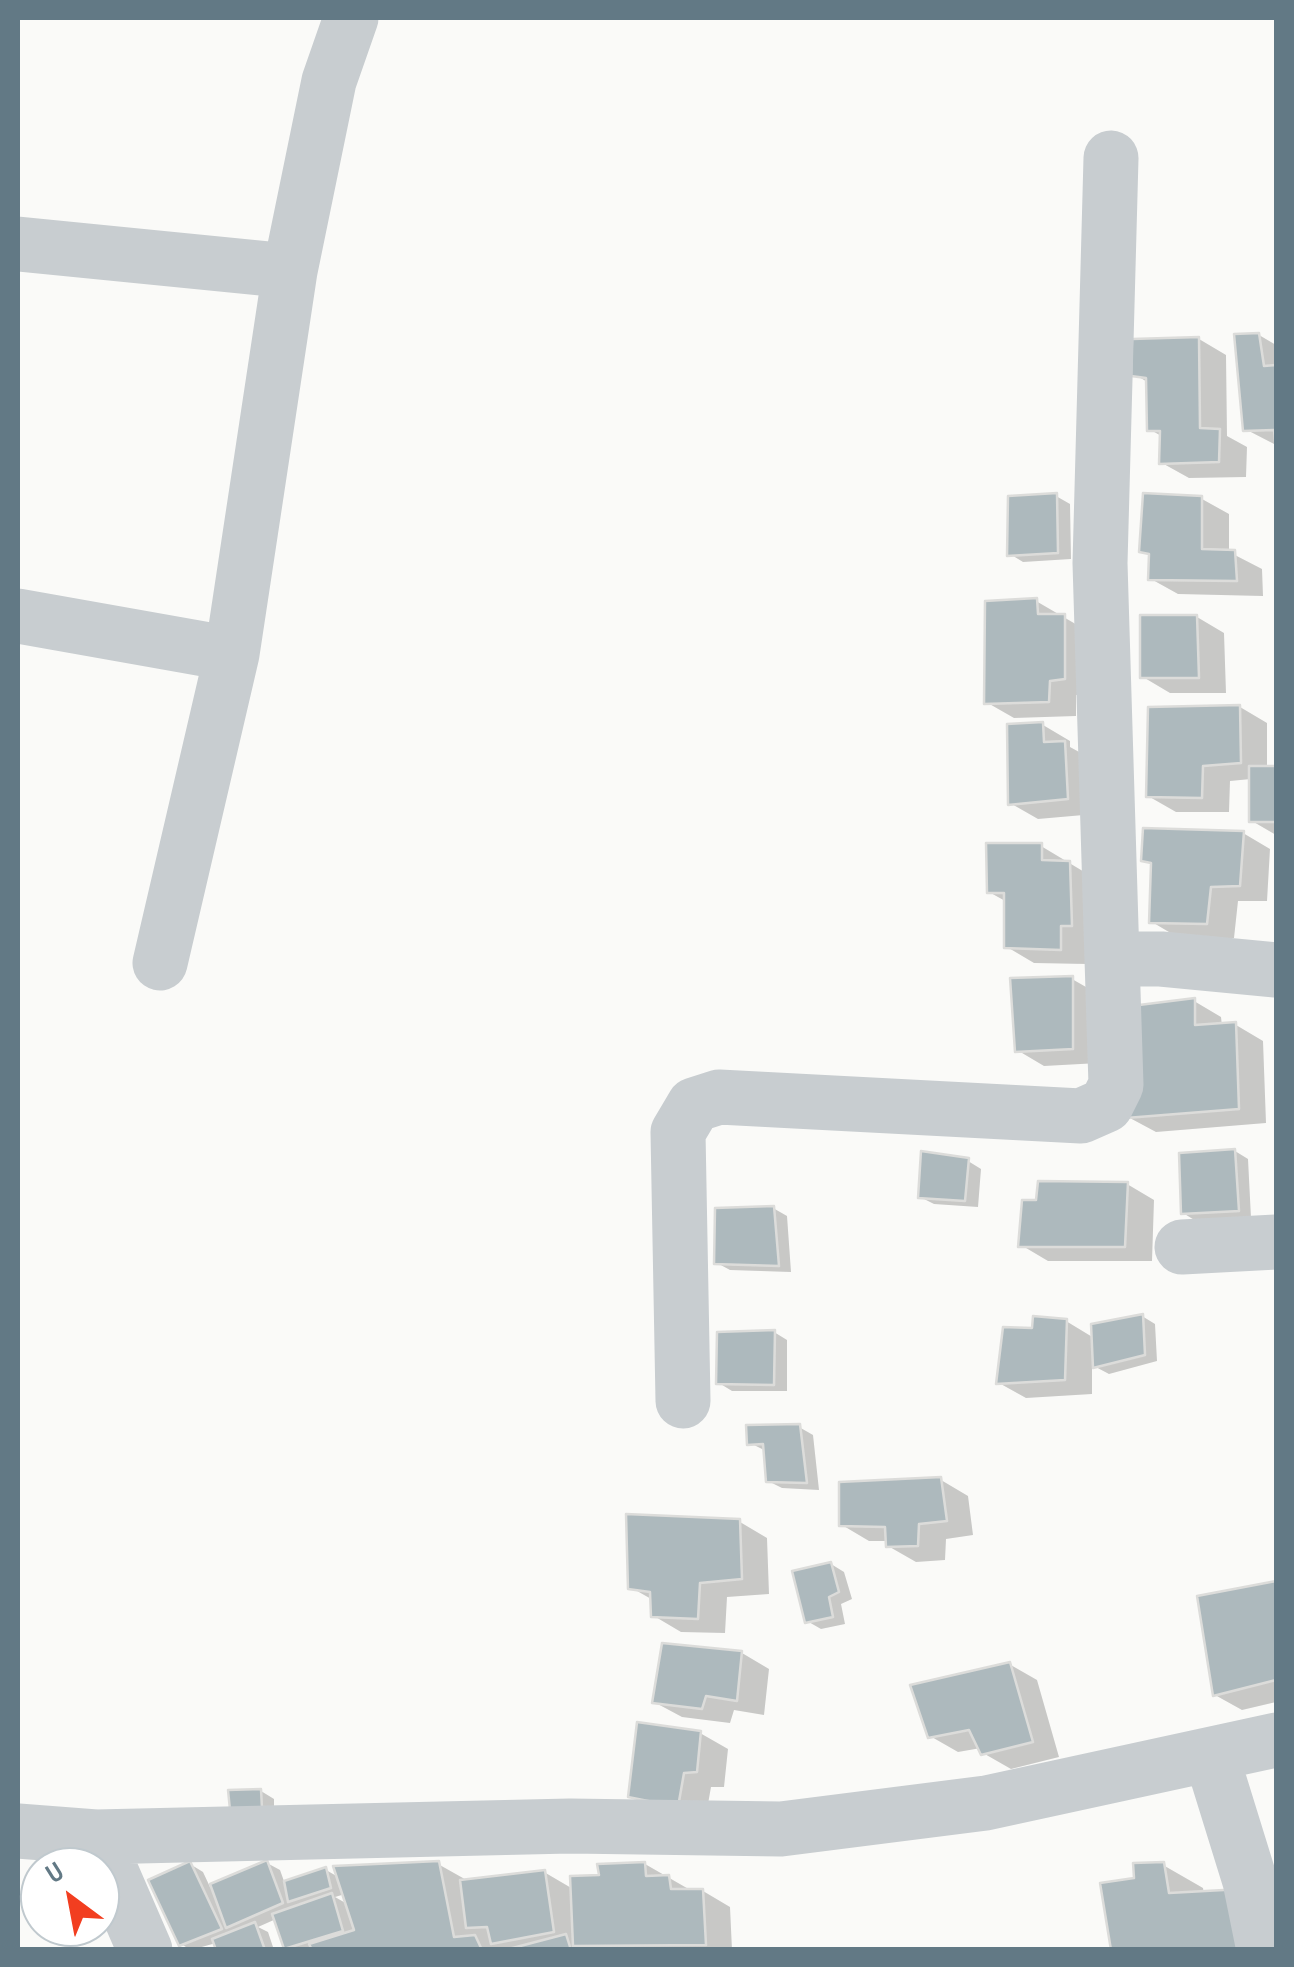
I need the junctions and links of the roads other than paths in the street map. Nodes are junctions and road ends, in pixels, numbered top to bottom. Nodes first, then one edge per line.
1 (351, 18) edge
2 (1111, 158) dead end
3 (18, 244) edge
4 (290, 272) junction
5 (18, 616) edge
6 (232, 654) junction
7 (1112, 959) junction
8 (160, 962) dead end
9 (1276, 970) edge
10 (1276, 1242) edge
11 (1182, 1247) dead end
12 (683, 1400) dead end
13 (1276, 1740) edge
14 (1210, 1756) junction
15 (18, 1831) edge
16 (96, 1838) junction
17 (144, 1950) edge
18 (1264, 1950) edge

1 - 4 street
2 - 7 street
3 - 4 street
4 - 6 street
5 - 6 street
6 - 8 street
7 - 9 street
7 - 12 street
10 - 11 street
13 - 14 street
14 - 16 street
14 - 18 street
15 - 16 street
16 - 17 street

